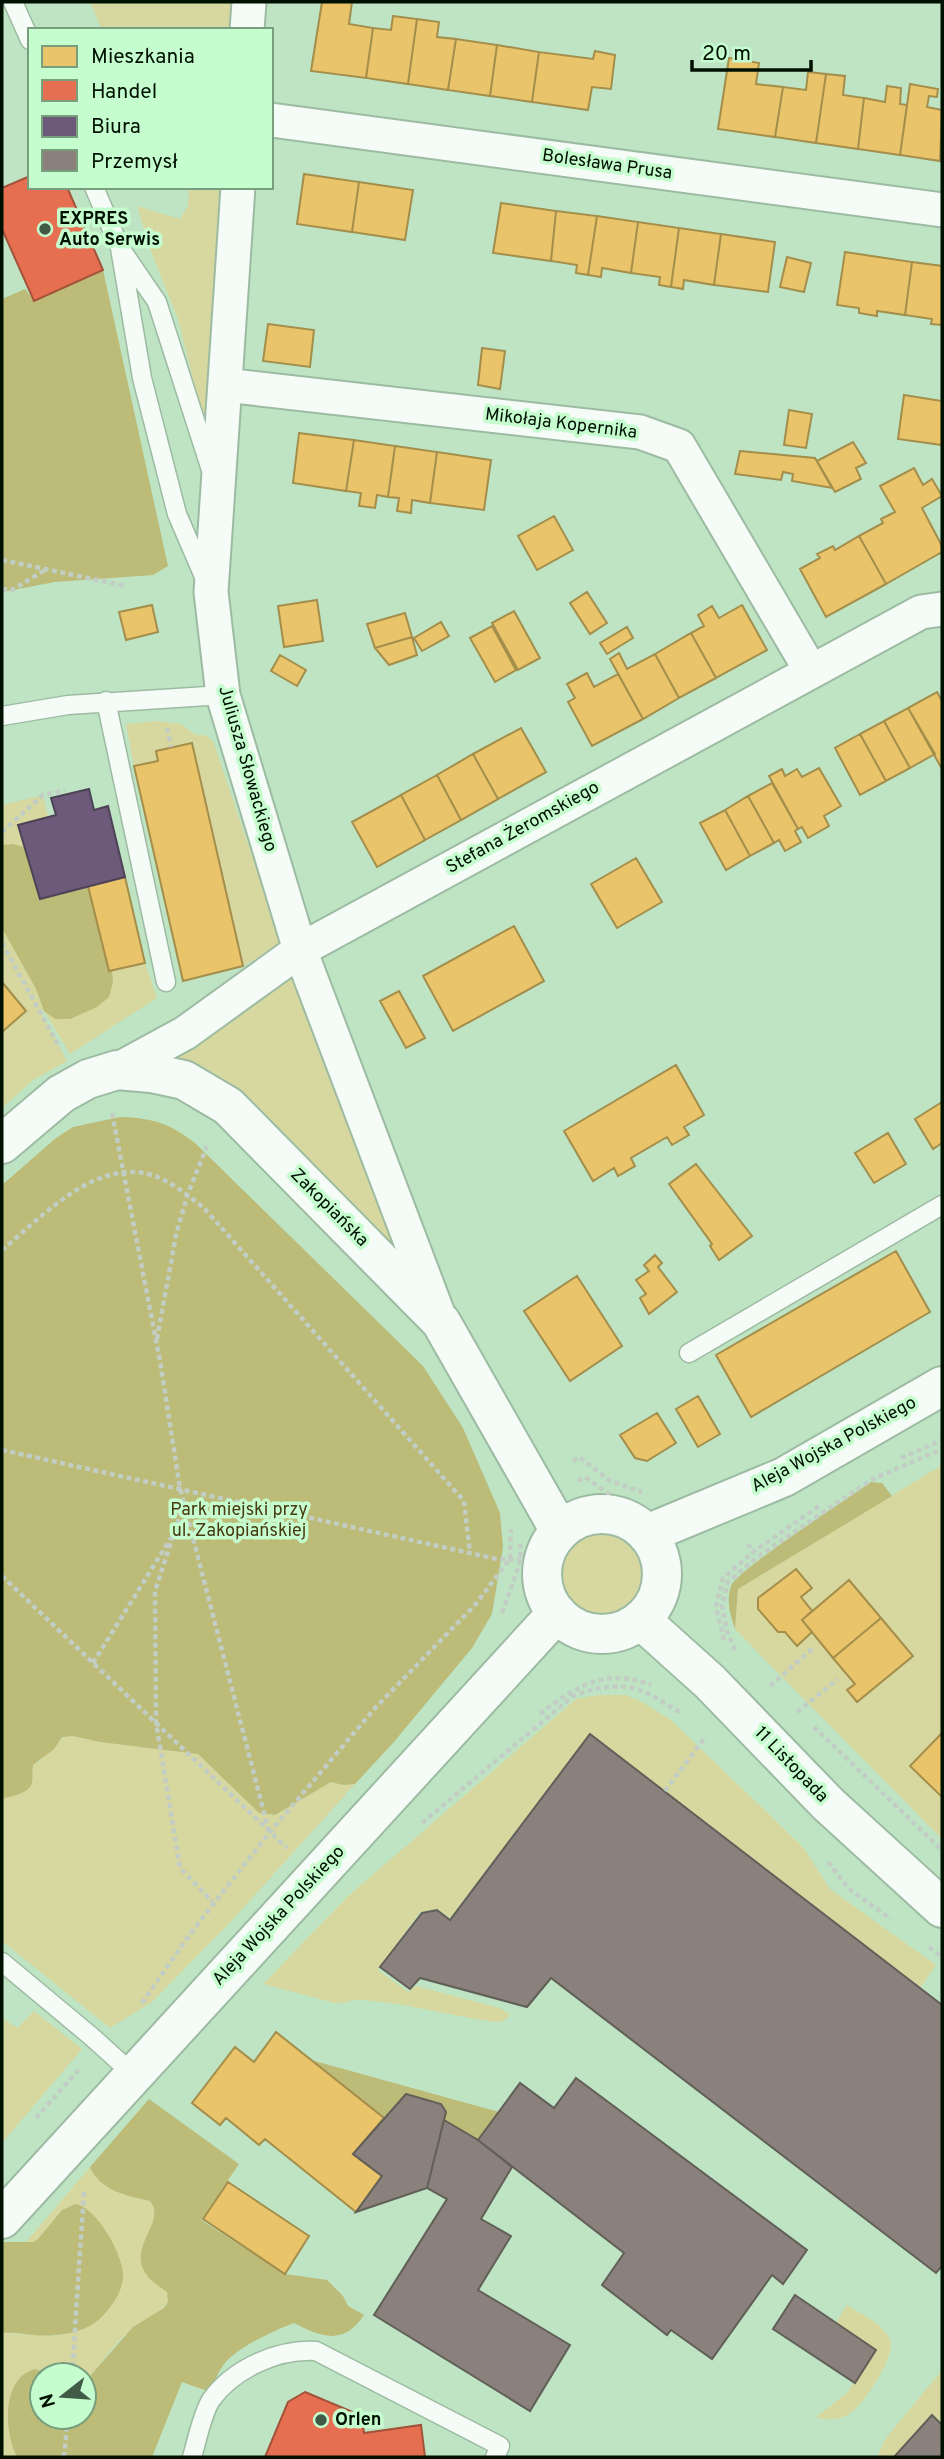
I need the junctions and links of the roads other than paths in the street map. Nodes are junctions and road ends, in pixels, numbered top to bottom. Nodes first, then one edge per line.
1 (13, 2) edge
2 (249, 2) edge
3 (247, 28) edge
4 (28, 36) edge
5 (273, 120) edge
6 (95, 189) edge
7 (238, 189) edge
8 (942, 210) edge
9 (120, 248) junction
10 (225, 386) junction
11 (217, 487) junction
12 (211, 592) junction
13 (942, 609) edge
14 (811, 671) junction
15 (223, 695) junction
16 (106, 701) junction
17 (2, 716) edge
18 (300, 950) junction
19 (166, 982) dead end
20 (117, 1070) junction
21 (2, 1144) edge
22 (942, 1205) edge
23 (441, 1322) junction
24 (689, 1353) dead end
25 (942, 1386) edge
26 (560, 1531) junction
27 (647, 1534) junction
28 (557, 1613) junction
29 (641, 1620) junction
30 (942, 1908) edge
31 (2, 1962) edge
32 (134, 2075) junction
33 (2, 2219) edge
34 (192, 2457) edge
35 (495, 2457) edge

1 - 4 lane
2 - 3 street
5 - 8 street, Bolesława Prusa
6 - 9 lane
7 - 10 street, Juliusza Słowackiego
9 - 11 lane
9 - 12 lane
10 - 11 street, Juliusza Słowackiego
10 - 14 street, Mikołaja Kopernika
11 - 12 street, Juliusza Słowackiego
12 - 15 street, Juliusza Słowackiego
13 - 14 street, Stefana Żeromskiego
14 - 18 street, Stefana Żeromskiego
15 - 16 lane
15 - 18 street, Juliusza Słowackiego
16 - 17 lane
16 - 19 lane
18 - 20 street, Stefana Żeromskiego
18 - 23 street, Juliusza Słowackiego
20 - 21 street, Zakopiańska
20 - 23 street, Zakopiańska
22 - 24 lane
23 - 26 street, Zakopiańska
25 - 27 street, Aleja Wojska Polskiego
26 - 27 street
26 - 28 street
27 - 29 street
28 - 29 street
28 - 32 street, Aleja Wojska Polskiego
29 - 30 street, 11 Listopada
31 - 32 lane
32 - 33 street, Aleja Wojska Polskiego
34 - 35 lane

